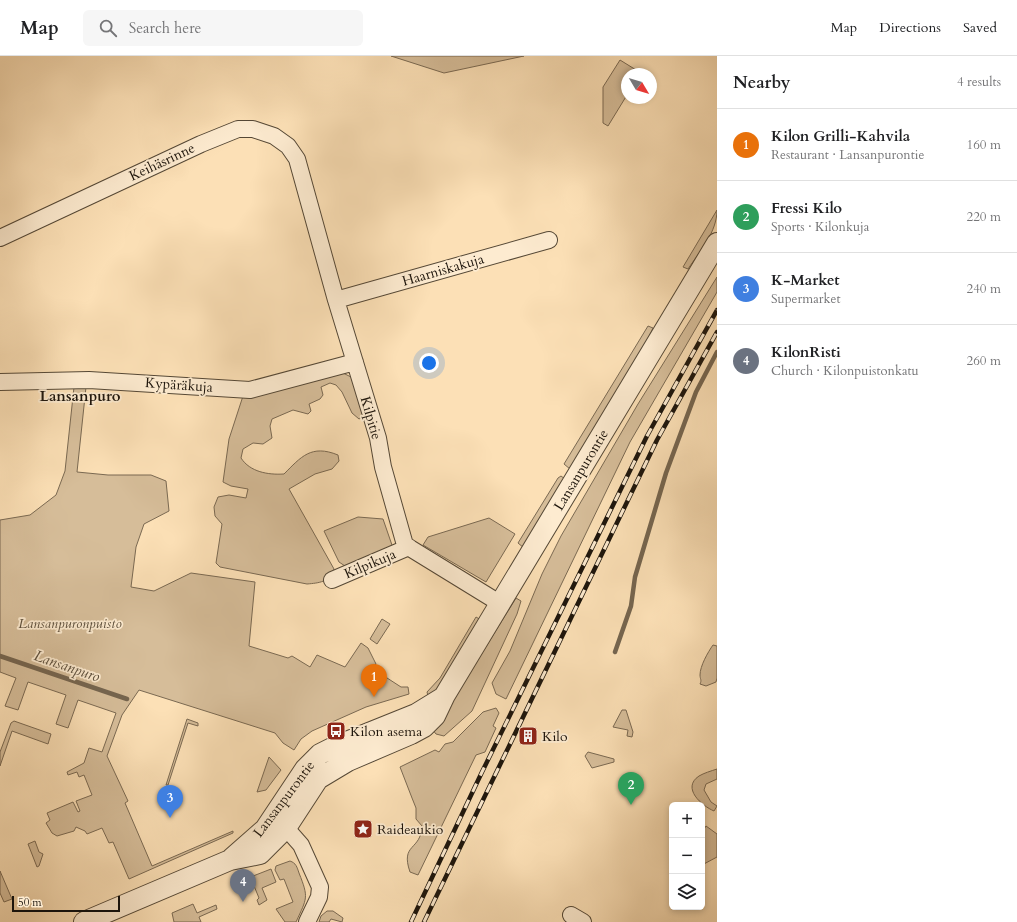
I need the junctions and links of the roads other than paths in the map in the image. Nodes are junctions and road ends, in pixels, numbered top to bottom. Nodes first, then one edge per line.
1 (304, 184) joint
2 (0, 238) edge
3 (549, 240) dead end
4 (717, 243) edge
5 (336, 300) junction
6 (355, 362) junction
7 (0, 382) edge
8 (409, 547) junction
9 (332, 580) dead end
10 (501, 604) junction
11 (279, 823) junction
12 (84, 922) edge
13 (307, 922) edge

1 - 2 street, Keihäsrinne
1 - 5 street, Kilpitie
3 - 5 street, Haarniskakuja
4 - 10 street, Lansanpurontie
5 - 6 street, Kilpitie
6 - 7 street, Kypäräkuja
6 - 8 street, Kilpitie
8 - 9 street, Kilpikuja
8 - 10 street
10 - 11 street, Lansanpurontie
11 - 12 street, Lansanpurontie
11 - 13 street

